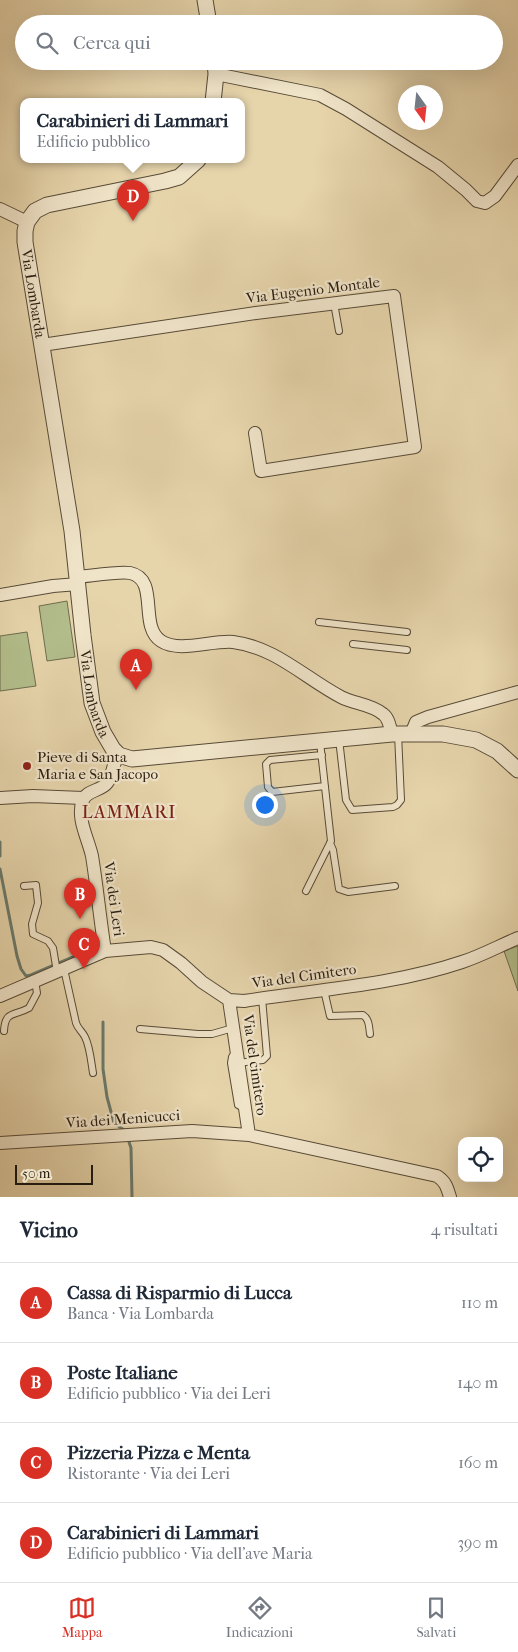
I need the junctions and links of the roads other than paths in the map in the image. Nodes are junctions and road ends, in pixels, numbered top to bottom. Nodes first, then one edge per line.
1 (205, 0) edge
2 (208, 15) edge
3 (216, 70) edge
4 (224, 70) edge
5 (213, 98) edge
6 (194, 163) edge
7 (518, 165) edge
8 (0, 209) edge
9 (27, 222) junction
10 (334, 303) junction
11 (339, 331) dead end
12 (42, 345) junction
13 (255, 433) dead end
14 (78, 581) junction
15 (0, 595) edge
16 (319, 622) dead end
17 (408, 632) dead end
18 (353, 644) dead end
19 (407, 650) dead end
20 (518, 692) edge
21 (401, 734) junction
22 (339, 739) junction
23 (321, 748) junction
24 (115, 758) junction
25 (518, 770) edge
26 (325, 786) junction
27 (0, 798) edge
28 (83, 798) junction
29 (330, 843) junction
30 (24, 886) dead end
31 (395, 886) dead end
32 (306, 891) dead end
33 (518, 938) edge
34 (105, 951) junction
35 (61, 970) junction
36 (35, 981) junction
37 (323, 989) junction
38 (0, 996) edge
39 (262, 998) junction
40 (229, 1000) junction
41 (233, 1028) junction
42 (140, 1029) dead end
43 (4, 1031) dead end
44 (370, 1034) dead end
45 (238, 1057) junction
46 (93, 1073) dead end
47 (249, 1135) junction
48 (0, 1143) edge
49 (450, 1197) edge

1 - 2 street
3 - 5 street
4 - 7 street
6 - 9 street
8 - 9 street
9 - 12 street, Via Lombarda
10 - 11 lane
10 - 12 street, Via Eugenio Montale
10 - 13 street, Via Eugenio Montale
12 - 14 street, Via Lombarda
14 - 15 street
14 - 21 street
14 - 24 street, Via Lombarda
16 - 17 lane
18 - 19 lane
20 - 21 street
21 - 22 street, Via Lombarda
21 - 22 lane
21 - 25 street, Via Lombarda
22 - 23 street, Via Lombarda
23 - 24 street, Via Lombarda
23 - 26 lane
23 - 26 lane
24 - 28 street
26 - 29 lane
27 - 28 street
28 - 34 street, Via dei Leri
29 - 31 lane
29 - 32 lane
30 - 35 lane
33 - 37 street, Via del Cimitero
34 - 35 street, Via dei Leri
34 - 40 street, Via del Cimitero
35 - 36 street, Via dei Leri
35 - 46 lane
36 - 38 street, Via dei Leri
36 - 43 lane
37 - 39 street, Via del Cimitero
37 - 44 lane
39 - 40 street, Via del Cimitero
39 - 45 lane
40 - 41 street, Via del cimitero
41 - 42 lane
41 - 45 street, Via del cimitero
45 - 47 street, Via del cimitero
47 - 48 street, Via dei Menicucci
47 - 49 street, Via del Cimitero

